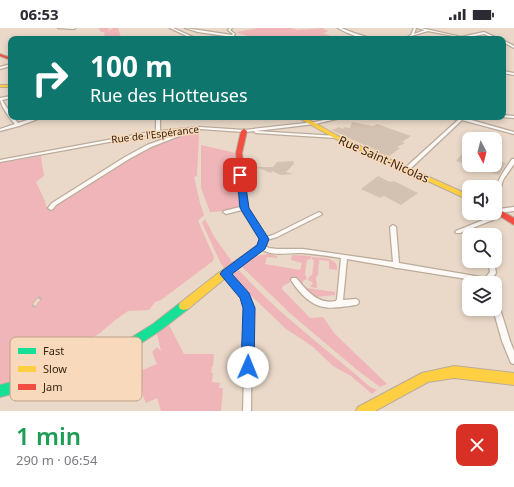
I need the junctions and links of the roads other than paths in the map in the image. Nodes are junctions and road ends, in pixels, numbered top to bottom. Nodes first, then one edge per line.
1 (59, 28) edge
2 (74, 28) edge
3 (171, 28) edge
4 (186, 28) edge
5 (232, 28) edge
6 (339, 28) edge
7 (415, 28) edge
8 (418, 28) edge
9 (434, 28) edge
10 (428, 30) junction
11 (189, 36) edge
12 (233, 36) joint
13 (361, 36) edge
14 (410, 36) joint
15 (452, 36) edge
16 (469, 36) edge
17 (493, 36) edge
18 (0, 99) edge
19 (8, 112) edge
20 (13, 120) edge
21 (30, 120) edge
22 (158, 120) edge
23 (305, 120) edge
24 (329, 120) edge
25 (460, 120) edge
26 (469, 120) edge
27 (312, 124) junction
28 (18, 125) junction
29 (197, 128) junction
30 (0, 130) edge
31 (244, 130) junction
32 (158, 132) junction
33 (514, 133) edge
34 (336, 137) junction
35 (514, 160) edge
36 (0, 161) edge
37 (407, 169) junction
38 (501, 180) edge
39 (462, 195) edge
40 (51, 208) dead end
41 (244, 208) junction
42 (514, 209) edge
43 (502, 210) edge
44 (226, 212) dead end
45 (319, 214) dead end
46 (502, 214) edge
47 (481, 220) edge
48 (514, 222) edge
49 (394, 227) dead end
50 (458, 232) dead end
51 (263, 243) junction
52 (344, 257) junction
53 (396, 266) junction
54 (228, 272) junction
55 (462, 276) edge
56 (294, 280) dead end
57 (356, 302) dead end
58 (335, 304) junction
59 (499, 316) edge
60 (141, 337) edge
61 (514, 360) edge
62 (514, 379) edge
63 (10, 388) edge
64 (0, 391) edge
65 (374, 408) edge
66 (247, 411) edge
67 (362, 411) edge

1 - 2 street
3 - 11 street
4 - 12 street
5 - 12 street
6 - 13 street
7 - 14 street
8 - 10 street
9 - 10 street
10 - 14 street
10 - 15 street
16 - 17 street
18 - 19 street
20 - 28 street
21 - 28 street
22 - 32 street
23 - 27 street, Rue Saint-Nicolas
24 - 27 street, Rue de l'Espérance
25 - 37 street
26 - 33 street
27 - 31 street, Rue de l'Espérance
27 - 34 street, Rue Saint-Nicolas
28 - 30 street
29 - 31 street, Rue de l'Espérance
29 - 32 street, Rue de l'Espérance
29 - 40 street
31 - 34 street
31 - 41 street
32 - 36 street, Rue de l'Espérance
34 - 37 street, Rue Saint-Nicolas
35 - 38 street
37 - 39 street, Rue Saint-Nicolas
41 - 44 street
41 - 51 street
42 - 43 street
45 - 51 street
46 - 48 street
47 - 50 street
49 - 53 street
51 - 52 street
51 - 54 street
52 - 53 street
52 - 58 street
53 - 55 street
54 - 60 street
54 - 66 street
56 - 58 street
57 - 58 street
59 - 61 street
62 - 65 street
63 - 64 street
65 - 67 street

